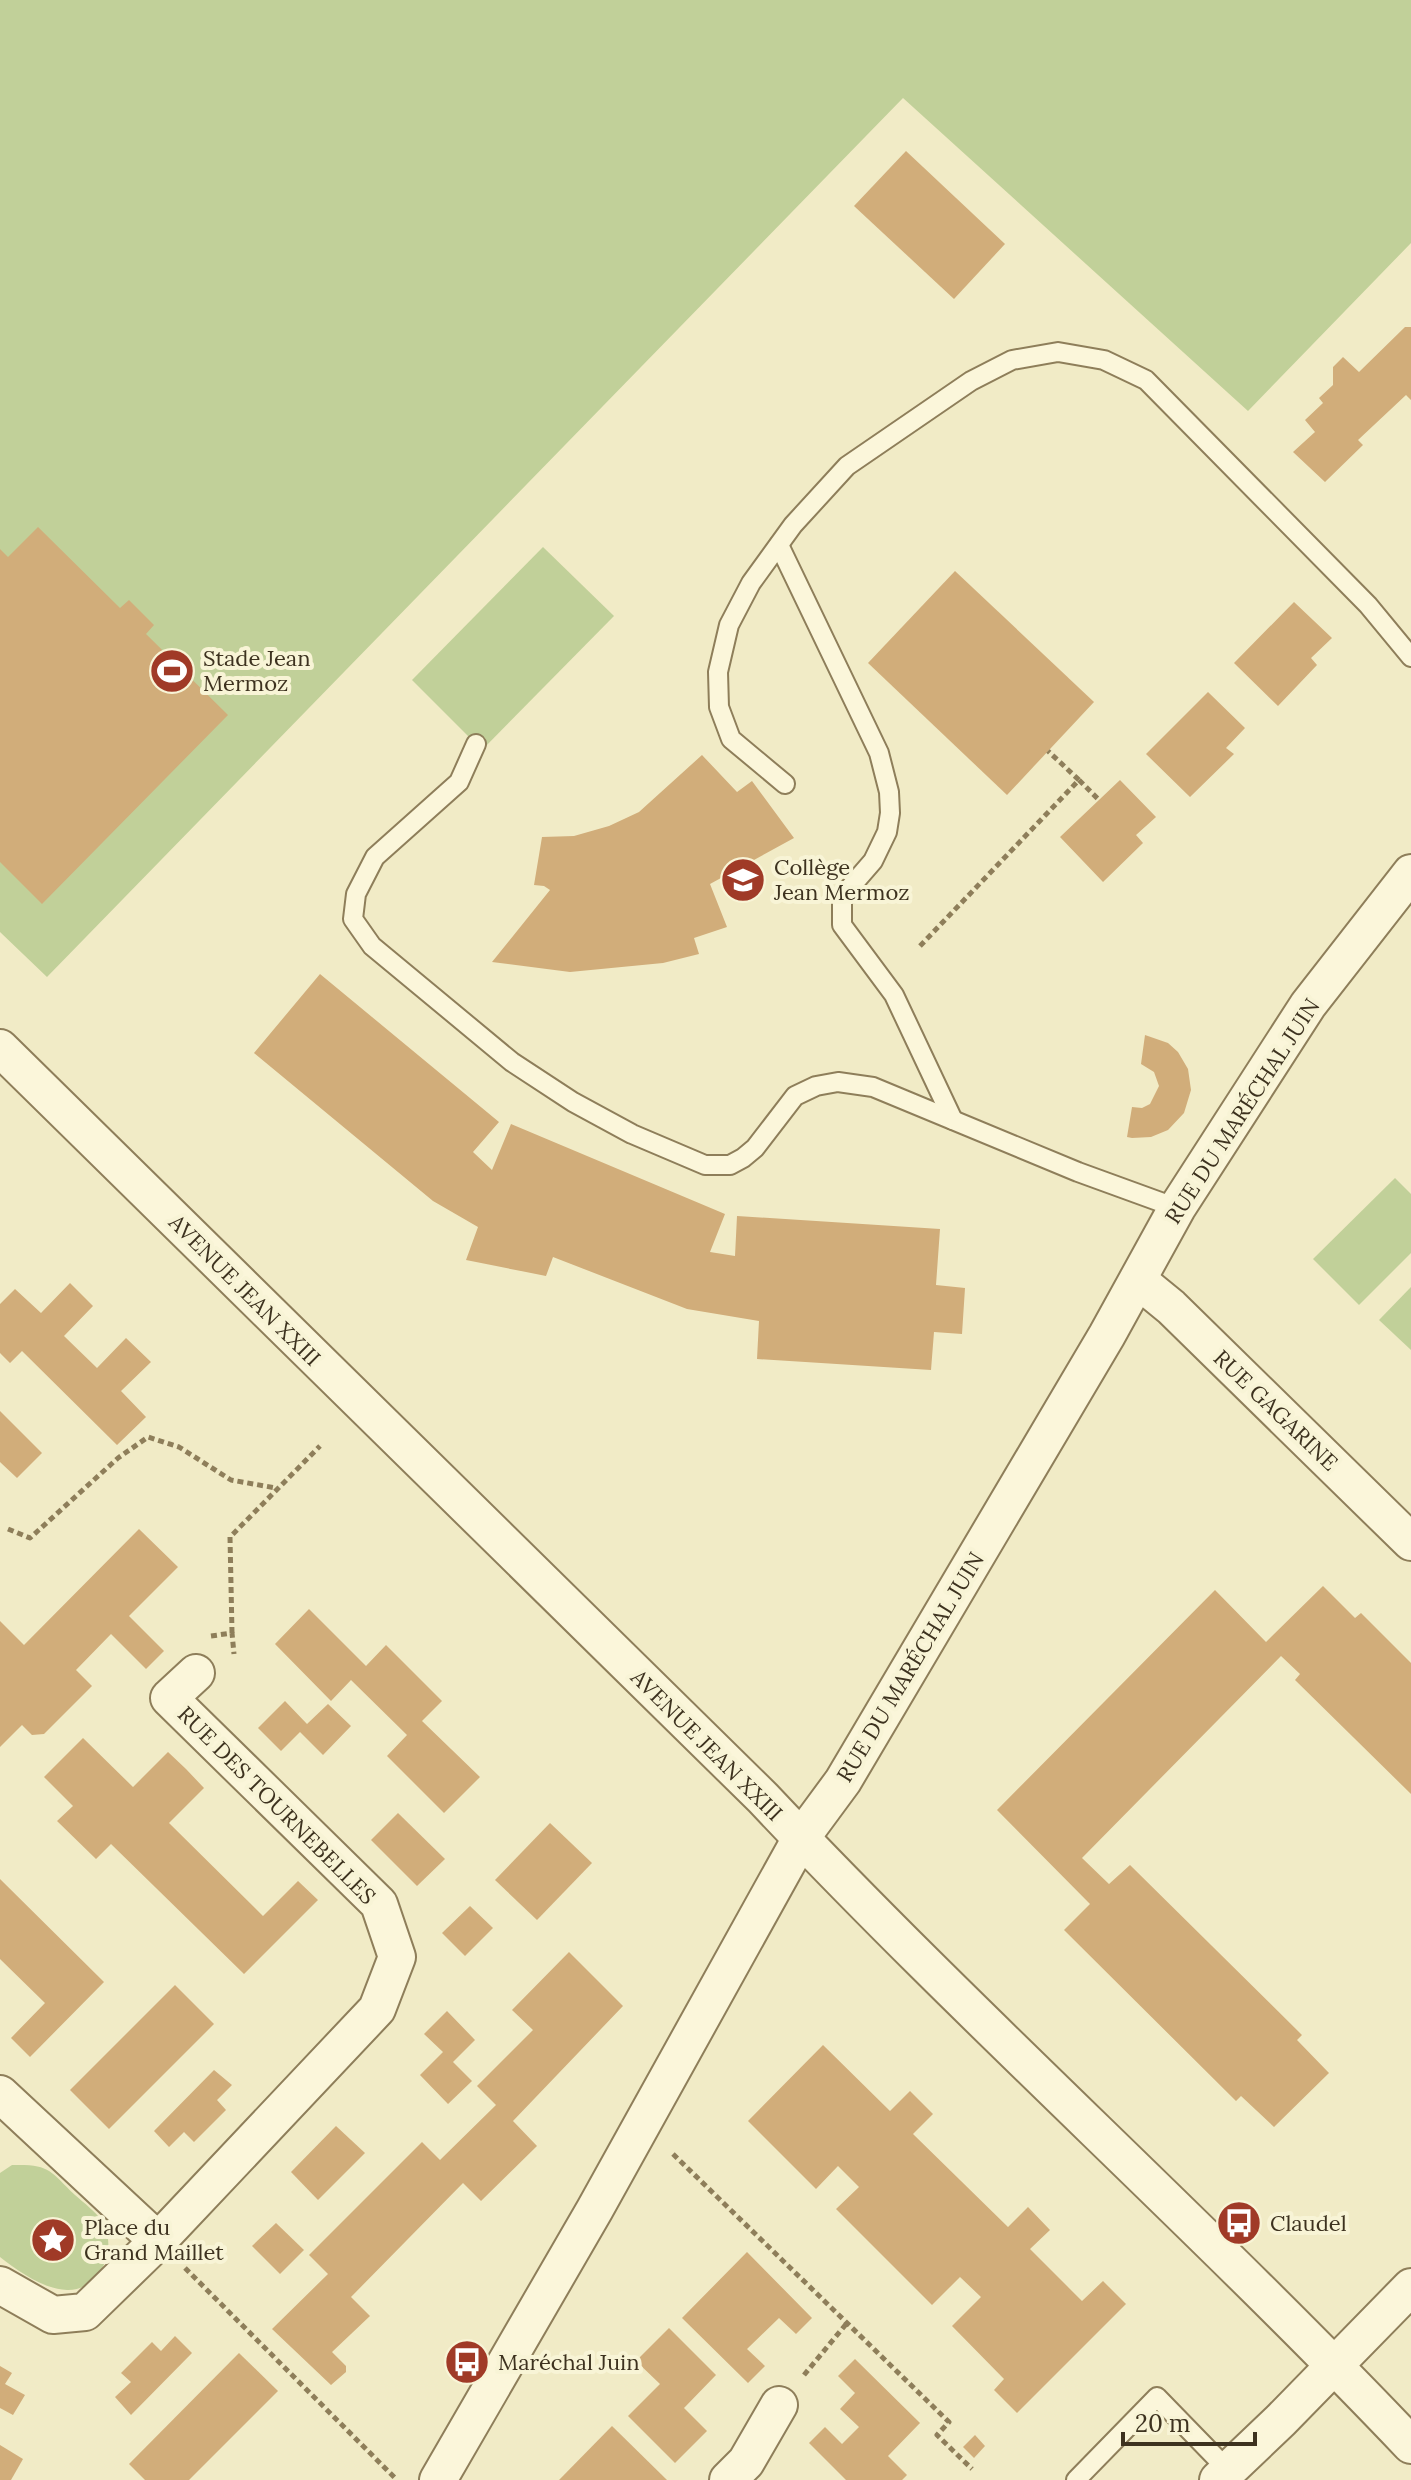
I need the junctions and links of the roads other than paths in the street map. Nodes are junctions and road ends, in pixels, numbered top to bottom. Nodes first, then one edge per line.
1 (779, 545) junction
2 (1411, 657) edge
3 (476, 744) dead end
4 (785, 784) dead end
5 (1411, 873) edge
6 (0, 1048) edge
7 (953, 1120) junction
8 (1177, 1208) junction
9 (1138, 1280) junction
10 (1411, 1542) edge
11 (196, 1673) dead end
12 (801, 1838) junction
13 (5, 2110) edge
14 (170, 2252) junction
15 (0, 2285) edge
16 (1411, 2287) edge
17 (1333, 2366) junction
18 (779, 2405) road end
19 (1411, 2445) edge
20 (1223, 2475) edge
21 (438, 2480) edge
22 (728, 2480) edge
23 (1076, 2480) edge

1 - 2 lane
1 - 4 lane
1 - 7 lane
3 - 7 lane
5 - 8 street, RUE DU MARÉCHAL JUIN
6 - 12 street, AVENUE JEAN XXIII
7 - 8 lane
8 - 9 street, RUE DU MARÉCHAL JUIN
9 - 10 street, RUE GAGARINE
9 - 12 street, RUE DU MARÉCHAL JUIN
11 - 14 street, RUE DES TOURNEBELLES
12 - 17 street, AVENUE JEAN XXIII
12 - 21 street, RUE DU MARÉCHAL JUIN
13 - 14 street
14 - 15 street, RUE DES TOURNEBELLES
16 - 17 street
17 - 19 street, AVENUE JEAN XXIII
17 - 20 street
18 - 22 street
20 - 23 lane

